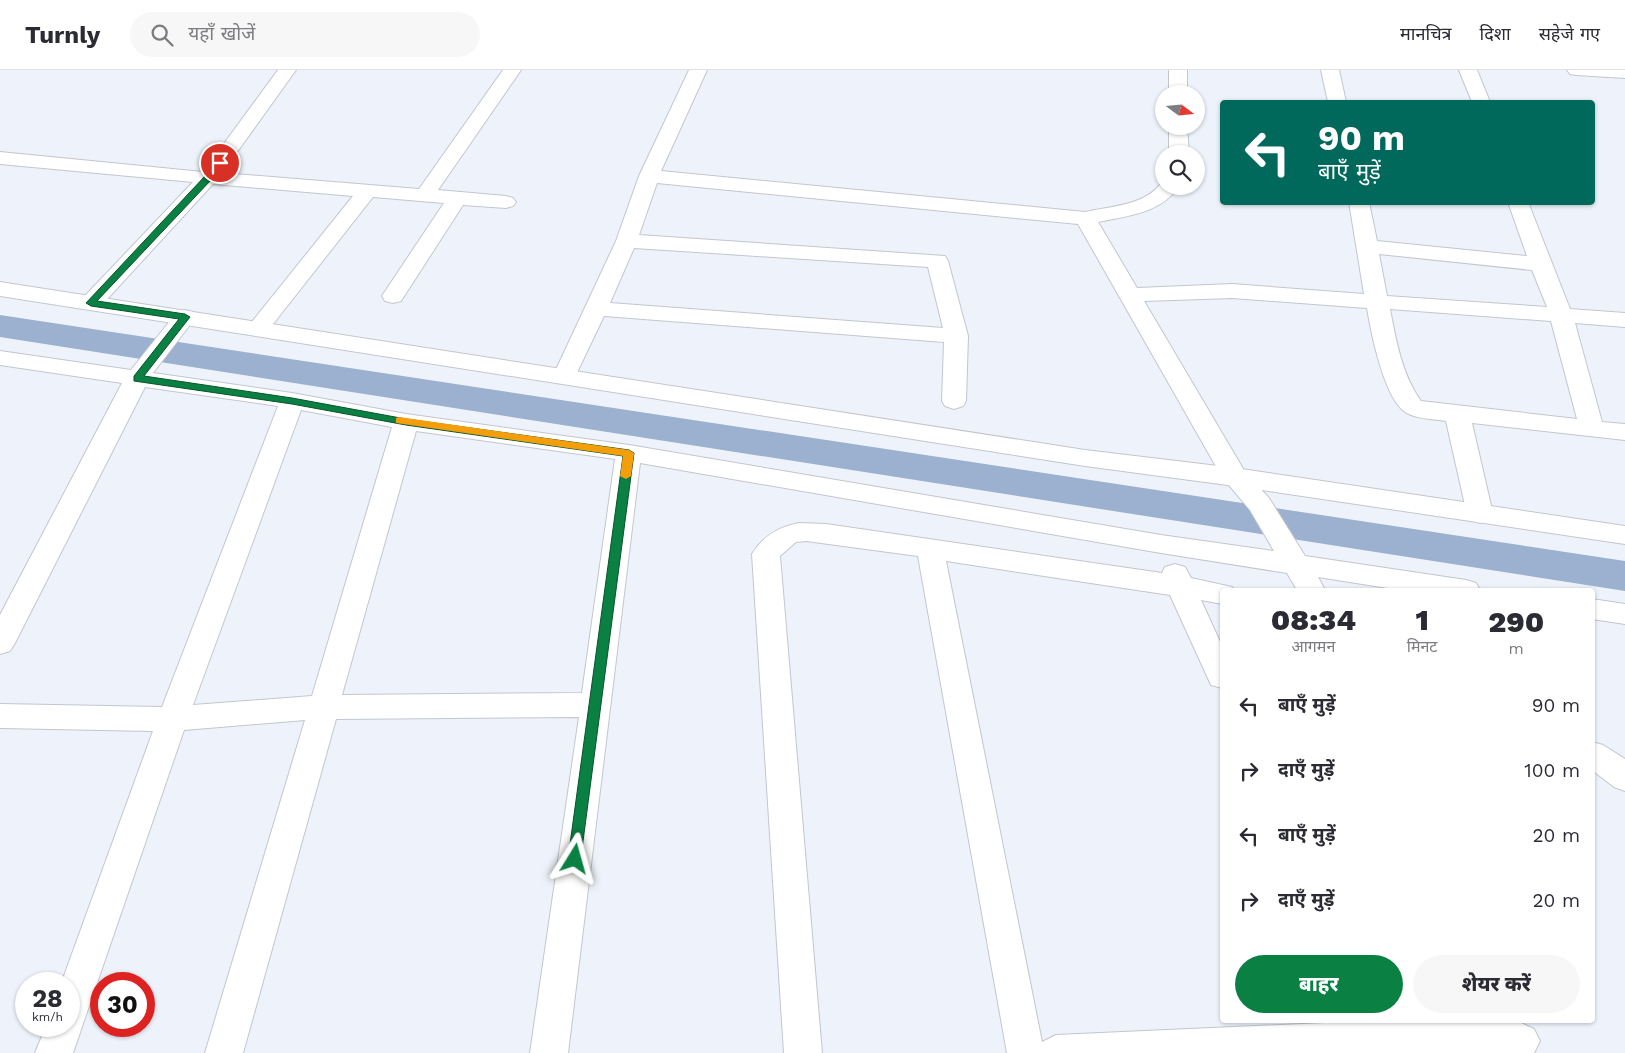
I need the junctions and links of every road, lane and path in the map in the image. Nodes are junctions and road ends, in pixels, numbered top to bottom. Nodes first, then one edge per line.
1 (287, 70) edge
2 (512, 70) edge
3 (698, 70) edge
4 (1178, 70) edge
5 (1330, 70) edge
6 (1468, 70) edge
7 (1576, 70) edge
8 (1625, 74) edge
9 (1178, 85) edge
10 (1337, 100) edge
11 (1480, 100) edge
12 (0, 158) edge
13 (649, 176) junction
14 (208, 178) junction
15 (368, 190) junction
16 (425, 195) junction
17 (1164, 195) edge
18 (457, 198) junction
19 (506, 202) dead end
20 (1359, 205) edge
21 (1519, 205) edge
22 (1085, 218) junction
23 (627, 241) junction
24 (1368, 247) junction
25 (1541, 264) junction
26 (0, 289) edge
27 (1129, 295) junction
28 (393, 296) dead end
29 (1375, 300) junction
30 (91, 303) junction
31 (598, 309) junction
32 (1561, 315) junction
33 (1625, 320) edge
34 (180, 324) junction
35 (258, 328) junction
36 (956, 336) junction
37 (0, 358) edge
38 (142, 371) junction
39 (565, 376) junction
40 (292, 401) junction
41 (954, 402) dead end
42 (1457, 414) junction
43 (406, 422) junction
44 (1592, 429) junction
45 (1625, 432) edge
46 (629, 453) junction
47 (1235, 477) junction
48 (1480, 514) junction
49 (1625, 535) edge
50 (1161, 544) junction
51 (930, 549) junction
52 (1293, 559) junction
53 (1180, 586) junction
54 (1309, 588) edge
55 (1455, 588) edge
56 (1220, 594) edge
57 (1595, 609) edge
58 (1625, 614) edge
59 (0, 643) edge
60 (1220, 673) edge
61 (596, 705) junction
62 (324, 707) junction
63 (0, 716) edge
64 (173, 719) junction
65 (1595, 756) edge
66 (1625, 778) edge
67 (80, 981) edge
68 (60, 1037) edge
69 (1390, 1037) edge
70 (1521, 1038) edge
71 (54, 1053) edge
72 (224, 1053) edge
73 (549, 1053) edge
74 (803, 1053) edge
75 (1026, 1053) edge
76 (1056, 1053) edge

1 - 14 street
2 - 16 street
3 - 13 street
4 - 9 street
5 - 10 street
6 - 11 street
7 - 8 street
12 - 14 street
13 - 22 street
13 - 23 street
14 - 15 street
14 - 30 street
15 - 16 street
15 - 35 street
16 - 18 street
17 - 22 street
18 - 19 street
18 - 28 street
20 - 24 street
21 - 25 street
22 - 27 street
23 - 31 street
23 - 36 street
24 - 25 street
24 - 29 street
25 - 32 street
26 - 30 street
27 - 29 street
27 - 47 street
29 - 32 street
29 - 42 street
30 - 34 street
31 - 36 street
31 - 39 street
32 - 33 street
32 - 44 street
34 - 35 street
34 - 38 street
35 - 39 street
36 - 41 street
37 - 38 street
38 - 40 street
38 - 59 street
39 - 47 street
40 - 43 street
40 - 64 street
42 - 44 street
42 - 48 street
43 - 46 street
43 - 62 street
44 - 45 street
46 - 50 street
46 - 61 street
47 - 48 street
47 - 52 street
48 - 49 street
50 - 52 street
50 - 53 street
51 - 53 street
51 - 74 street
51 - 75 street
52 - 54 street
52 - 55 street
53 - 56 street
53 - 60 street
57 - 58 street
61 - 62 street
61 - 73 street
62 - 64 street
62 - 72 street
63 - 64 street
64 - 67 street
65 - 66 street
68 - 71 street
69 - 70 street
69 - 76 street

